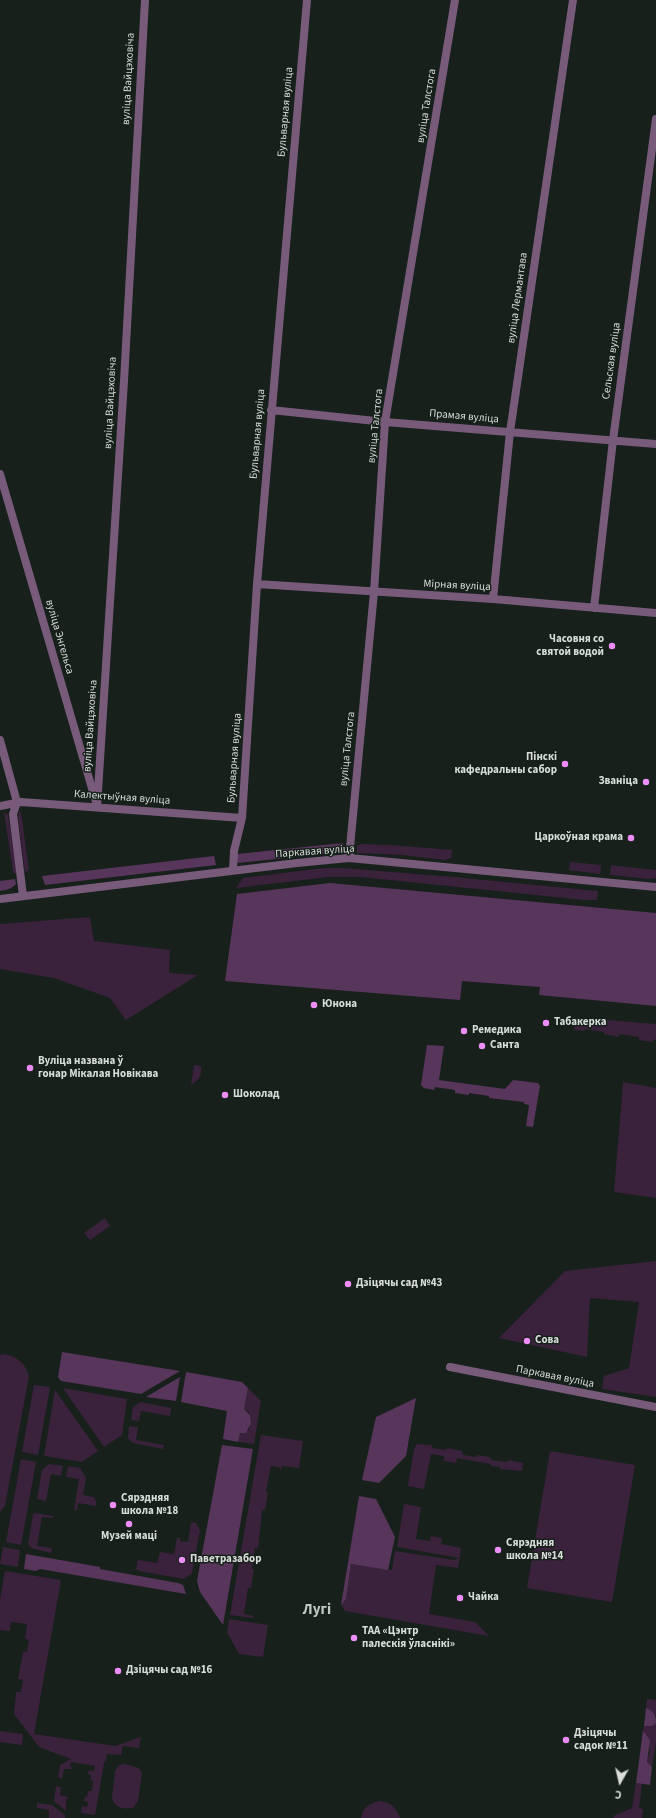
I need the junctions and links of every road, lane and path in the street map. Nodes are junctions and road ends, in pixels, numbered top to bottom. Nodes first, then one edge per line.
1 (145, 0) edge
2 (307, 0) edge
3 (455, 0) edge
4 (573, 0) edge
5 (656, 119) edge
6 (271, 410) junction
7 (385, 422) junction
8 (510, 432) junction
9 (613, 440) junction
10 (656, 444) edge
11 (0, 474) edge
12 (257, 584) junction
13 (374, 592) junction
14 (493, 599) junction
15 (594, 608) junction
16 (656, 613) edge
17 (0, 740) edge
18 (17, 802) junction
19 (0, 806) edge
20 (97, 807) junction
21 (242, 818) junction
22 (349, 858) junction
23 (233, 870) junction
24 (656, 887) edge
25 (23, 896) junction
26 (0, 899) edge
27 (450, 1367) dead end
28 (656, 1407) edge

1 - 20 street, вуліца Вайцэховіча
2 - 6 street, Бульварная вуліца
3 - 7 street, вуліца Талстога
4 - 8 street, вуліца Лермантава
5 - 9 street, Сельская вуліца
6 - 7 street, Прамая вуліца
6 - 12 street, Бульварная вуліца
7 - 8 street, Прамая вуліца
7 - 13 street, вуліца Талстога
8 - 9 street, Прамая вуліца
8 - 14 street, вуліца Лермантава
9 - 10 street, Прамая вуліца
9 - 15 street, Сельская вуліца
11 - 20 street, вуліца Энгельса
12 - 13 street, Мірная вуліца
12 - 21 street, Бульварная вуліца
13 - 14 street, Мірная вуліца
13 - 22 street, вуліца Талстога
14 - 15 street, Мірная вуліца
15 - 16 street, Мірная вуліца
17 - 18 street
18 - 19 street, Калектыўная вуліца
18 - 20 street, Калектыўная вуліца
18 - 25 street
20 - 21 street, Калектыўная вуліца
21 - 23 street, Бульварная вуліца
22 - 23 street, Паркавая вуліца
22 - 24 street, Паркавая вуліца
23 - 25 street, Паркавая вуліца
25 - 26 street, Паркавая вуліца
27 - 28 street, Паркавая вуліца

